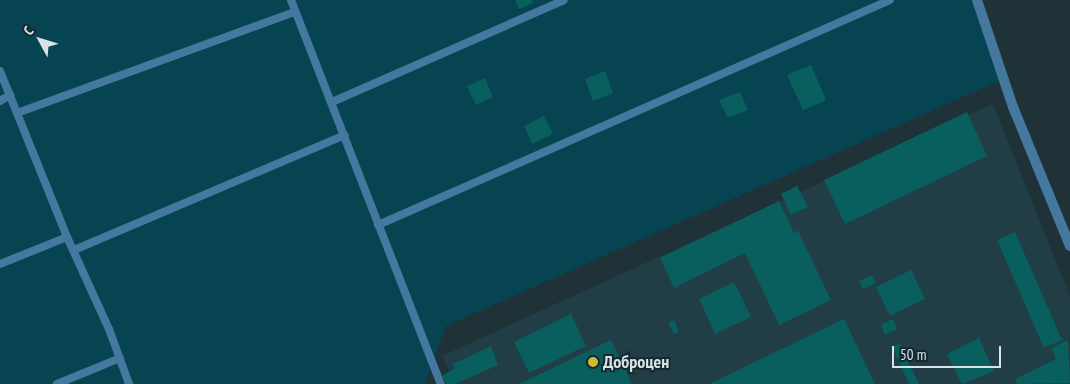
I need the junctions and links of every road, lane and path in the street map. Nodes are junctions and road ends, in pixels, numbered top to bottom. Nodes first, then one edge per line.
1 (291, 0) edge
2 (564, 0) edge
3 (890, 0) edge
4 (977, 0) edge
5 (295, 12) junction
6 (0, 71) edge
7 (10, 95) junction
8 (0, 101) edge
9 (332, 102) junction
10 (17, 113) junction
11 (345, 135) junction
12 (378, 225) junction
13 (67, 237) junction
14 (1070, 246) edge
15 (74, 250) junction
16 (0, 264) edge
17 (120, 358) junction
18 (57, 384) edge
19 (129, 384) edge
20 (441, 384) edge

1 - 5 lane
2 - 9 lane
3 - 12 lane
4 - 14 street
5 - 9 lane
5 - 10 lane
6 - 7 lane
7 - 8 lane
7 - 10 lane
9 - 11 lane
10 - 13 lane
11 - 12 lane
11 - 15 lane
12 - 20 lane
13 - 15 lane
13 - 16 lane
15 - 17 lane
17 - 18 lane
17 - 19 lane

